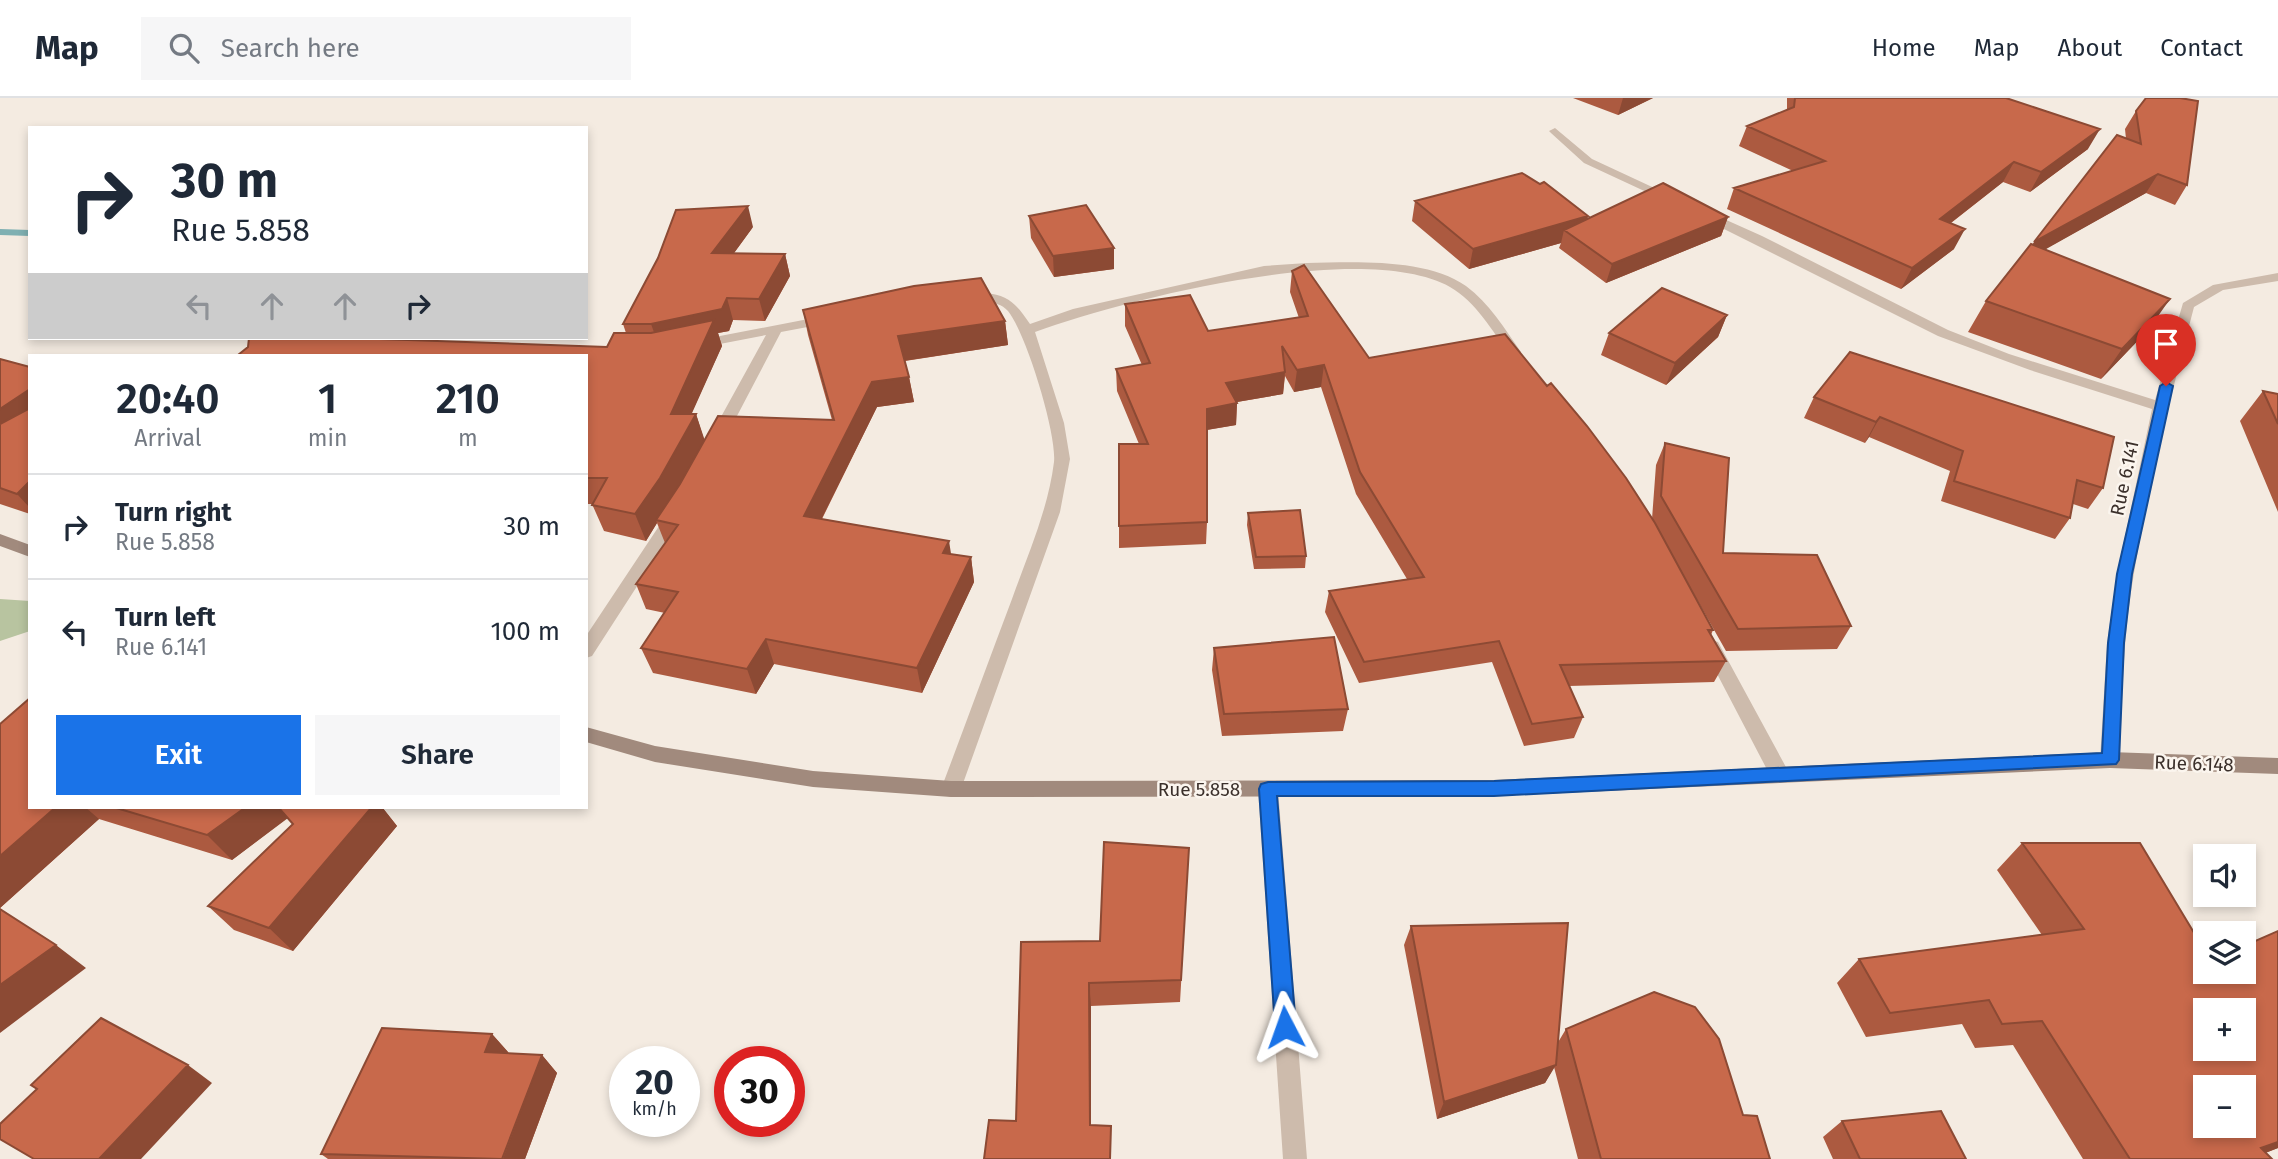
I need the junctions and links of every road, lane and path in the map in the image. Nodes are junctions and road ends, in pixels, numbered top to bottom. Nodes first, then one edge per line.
1 (1555, 131) dead end
2 (2278, 277) edge
3 (951, 299) edge
4 (844, 316) edge
5 (777, 327) junction
6 (1027, 330) junction
7 (408, 340) edge
8 (443, 342) edge
9 (685, 347) edge
10 (1521, 361) edge
11 (2160, 407) junction
12 (710, 451) edge
13 (685, 497) edge
14 (0, 540) edge
15 (27, 547) edge
16 (1702, 629) edge
17 (588, 648) edge
18 (588, 735) edge
19 (2110, 760) junction
20 (2278, 766) edge
21 (1780, 775) junction
22 (951, 789) junction
23 (1268, 789) junction
24 (1295, 1159) edge

1 - 11 street
2 - 11 street, Rue 6.141
3 - 6 street
4 - 5 street
5 - 9 street
5 - 12 street
6 - 10 street
6 - 22 street
7 - 8 street
11 - 19 street, Rue 6.141
13 - 17 street
14 - 15 street
16 - 21 street
18 - 22 street, Rue 5.858
19 - 20 street, Rue 6.148
19 - 21 street, Rue 5.858
21 - 23 street, Rue 5.858
22 - 23 street, Rue 5.858
23 - 24 street

